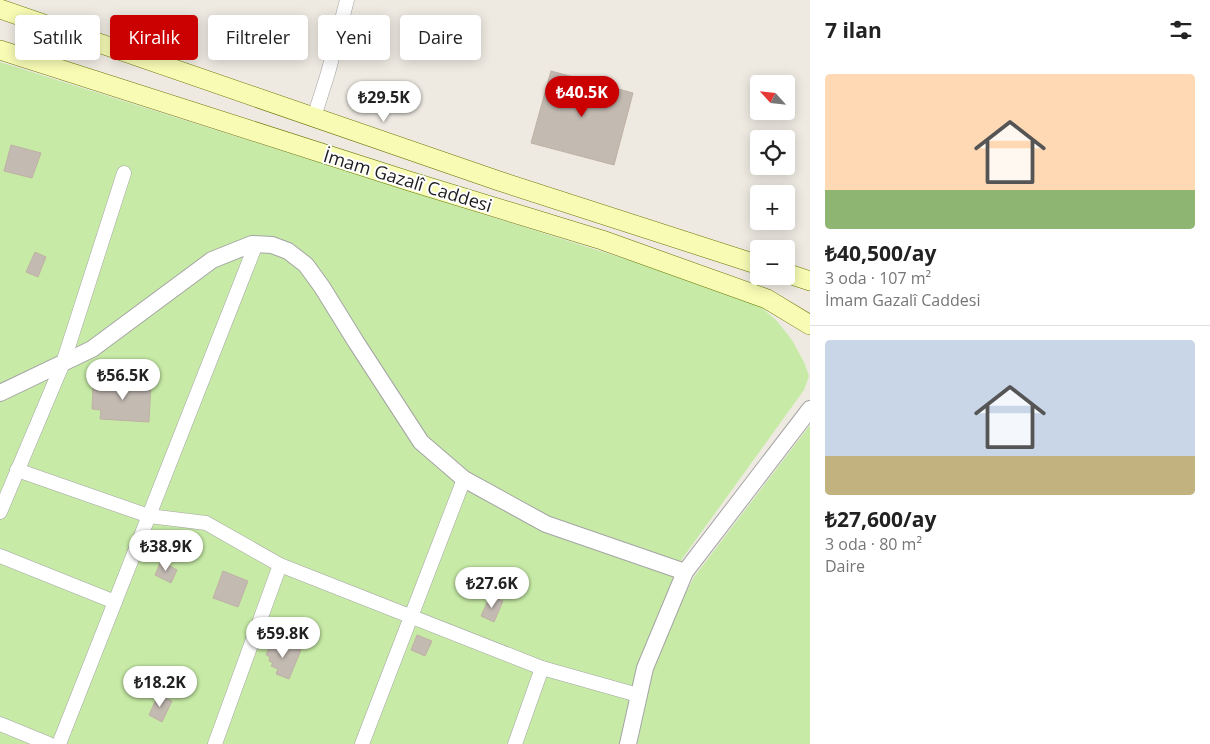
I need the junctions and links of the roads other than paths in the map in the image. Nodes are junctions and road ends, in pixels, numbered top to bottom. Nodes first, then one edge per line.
1 (347, 0) edge
2 (0, 9) edge
3 (0, 50) edge
4 (314, 116) junction
5 (124, 173) dead end
6 (256, 244) junction
7 (750, 261) edge
8 (795, 276) edge
9 (810, 280) edge
10 (810, 325) edge
11 (63, 363) junction
12 (0, 393) edge
13 (810, 409) edge
14 (17, 470) junction
15 (464, 480) junction
16 (0, 512) edge
17 (149, 516) junction
18 (0, 556) edge
19 (280, 565) junction
20 (685, 572) junction
21 (115, 602) junction
22 (411, 617) junction
23 (542, 668) junction
24 (638, 695) junction
25 (0, 724) edge
26 (49, 744) edge
27 (59, 744) edge
28 (215, 744) edge
29 (362, 744) edge
30 (515, 744) edge
31 (628, 744) edge

1 - 4 street
2 - 4 main road, İmam Gazalî Caddesi
3 - 10 main road, İmam Gazalî Caddesi
4 - 7 main road, İmam Gazalî Caddesi
5 - 11 street
6 - 11 street
6 - 15 street
6 - 17 street
8 - 9 main road
11 - 12 street
11 - 14 street
13 - 20 street
14 - 16 street
14 - 17 street
15 - 20 street
15 - 22 street
17 - 19 street
17 - 21 street
18 - 21 street
19 - 22 street
19 - 28 street
20 - 24 street
21 - 27 street
22 - 23 street
22 - 29 street
23 - 24 street
23 - 30 street
24 - 31 street
25 - 26 street

